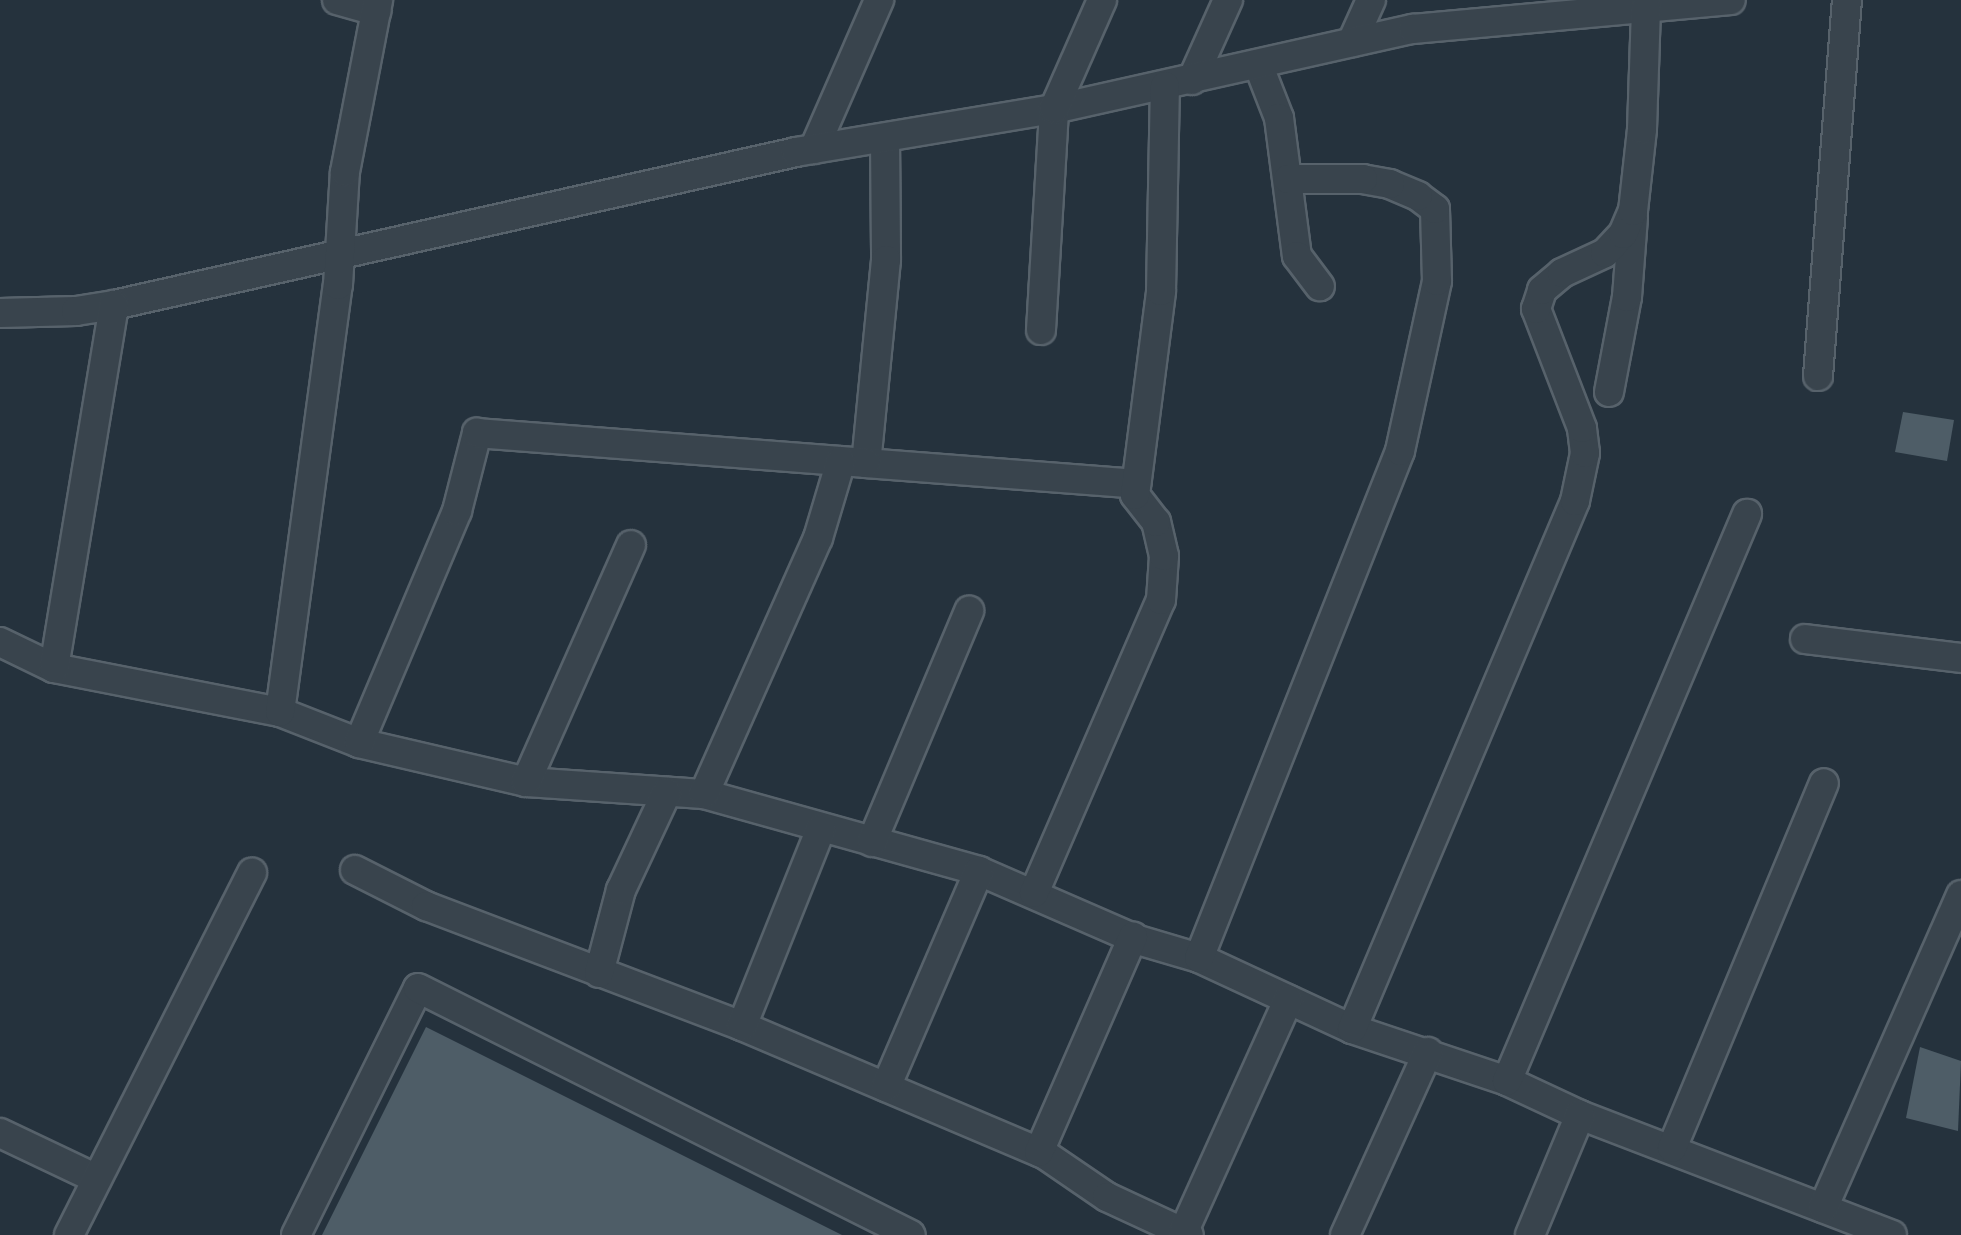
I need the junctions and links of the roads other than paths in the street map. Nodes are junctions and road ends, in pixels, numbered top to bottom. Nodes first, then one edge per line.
1 (337, 0) edge
2 (879, 0) edge
3 (1102, 0) edge
4 (1228, 0) edge
5 (1371, 0) edge
6 (1731, 0) edge
7 (1847, 0) edge
8 (377, 6) edge
9 (1646, 7) junction
10 (1352, 42) junction
11 (1258, 65) junction
12 (1178, 83) junction
13 (1054, 109) junction
14 (885, 138) junction
15 (814, 149) junction
16 (1288, 179) junction
17 (1633, 211) junction
18 (339, 251) junction
19 (1320, 286) dead end
20 (114, 304) junction
21 (0, 313) edge
22 (1041, 330) dead end
23 (1818, 376) dead end
24 (1609, 392) dead end
25 (853, 462) junction
26 (1136, 484) junction
27 (1747, 514) dead end
28 (631, 545) dead end
29 (969, 611) dead end
30 (1805, 639) dead end
31 (0, 642) edge
32 (1961, 658) edge
33 (54, 668) junction
34 (280, 712) junction
35 (359, 743) junction
36 (526, 782) junction
37 (1824, 783) dead end
38 (667, 792) junction
39 (704, 794) junction
40 (821, 828) junction
41 (872, 842) junction
42 (355, 870) dead end
43 (979, 871) junction
44 (252, 873) dead end
45 (1034, 893) junction
46 (1960, 900) edge
47 (1133, 937) junction
48 (1199, 958) junction
49 (599, 973) junction
50 (1289, 1000) junction
51 (742, 1026) junction
52 (1352, 1029) junction
53 (1428, 1052) junction
54 (1507, 1081) junction
55 (886, 1087) junction
56 (1580, 1115) junction
57 (0, 1133) edge
58 (1672, 1148) junction
59 (1039, 1152) junction
60 (97, 1180) junction
61 (1823, 1208) junction
62 (1877, 1232) edge
63 (1186, 1234) edge
64 (69, 1235) edge
65 (296, 1235) edge
66 (911, 1235) edge
67 (1345, 1235) edge
68 (1530, 1235) edge

1 - 8 street
2 - 15 street
3 - 13 street
4 - 12 street
5 - 10 street
6 - 9 street
7 - 23 street
8 - 18 street
9 - 10 street
9 - 17 street
10 - 11 street
11 - 12 street
11 - 16 street
12 - 13 street
12 - 26 street
13 - 14 street
13 - 22 street
14 - 15 street
14 - 25 street
15 - 18 street
16 - 19 street
16 - 48 street
17 - 24 street
17 - 52 street
18 - 20 street
18 - 34 street
20 - 21 street
20 - 33 street
25 - 26 street
25 - 35 street
25 - 39 street
26 - 45 street
27 - 54 street
28 - 36 street
29 - 41 street
30 - 32 street
31 - 33 street
33 - 34 street
34 - 35 street
35 - 36 street
36 - 38 street
37 - 58 street
38 - 39 street
38 - 49 street
39 - 40 street
40 - 41 street
40 - 51 street
41 - 43 street
42 - 49 street
43 - 45 street
43 - 55 street
44 - 60 street
45 - 47 street
46 - 61 street
47 - 48 street
47 - 59 street
48 - 50 street
49 - 51 street
50 - 52 street
50 - 63 street
51 - 55 street
52 - 53 street
53 - 54 street
53 - 67 street
54 - 56 street
55 - 59 street
56 - 58 street
56 - 68 street
57 - 60 street
58 - 61 street
59 - 63 street
60 - 64 street
61 - 62 street
65 - 66 street

